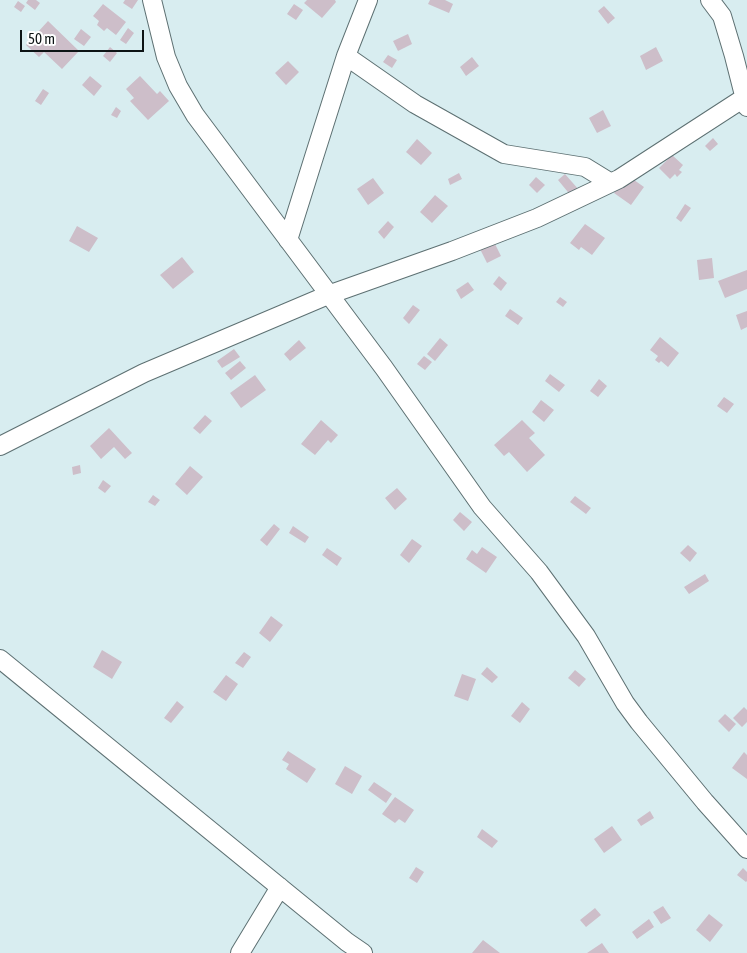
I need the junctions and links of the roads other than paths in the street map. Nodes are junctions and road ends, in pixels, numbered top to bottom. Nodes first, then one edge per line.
1 (152, 0) edge
2 (368, 0) edge
3 (710, 0) edge
4 (346, 56) junction
5 (746, 101) edge
6 (611, 183) junction
7 (288, 240) junction
8 (328, 295) junction
9 (0, 446) edge
10 (0, 659) edge
11 (747, 849) edge
12 (280, 887) junction
13 (240, 953) edge
14 (363, 953) edge

1 - 7 street
2 - 4 street
3 - 5 street
4 - 6 street
4 - 7 street
5 - 6 street
6 - 8 street
7 - 8 street
8 - 9 street
8 - 11 street
10 - 12 street
12 - 13 street
12 - 14 street

